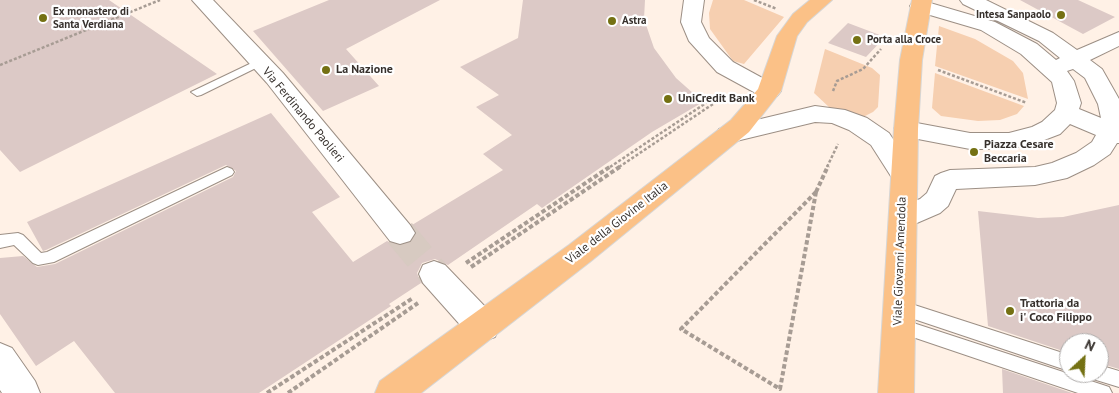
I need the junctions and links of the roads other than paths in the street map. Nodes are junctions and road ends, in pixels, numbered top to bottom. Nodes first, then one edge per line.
1 (202, 0) edge
2 (694, 0) edge
3 (822, 0) edge
4 (970, 0) edge
5 (921, 3) edge
6 (1119, 38) edge
7 (1077, 59) junction
8 (260, 62) junction
9 (1054, 70) junction
10 (769, 91) junction
11 (197, 92) dead end
12 (1066, 113) junction
13 (906, 129) junction
14 (1115, 133) edge
15 (728, 135) junction
16 (228, 172) dead end
17 (903, 174) junction
18 (903, 218) junction
19 (400, 233) tunnel mouth
20 (0, 242) edge
21 (439, 280) tunnel mouth
22 (899, 316) junction
23 (483, 327) junction
24 (0, 359) edge
25 (1059, 360) edge
26 (22, 393) edge
27 (393, 393) edge
28 (896, 393) edge
29 (1103, 393) edge

1 - 8 street, Via Ferdinando Paolieri
2 - 10 street
3 - 10 main road, Viale della Giovine Italia
4 - 7 street
5 - 9 street
5 - 13 main road
6 - 7 street
7 - 9 street
7 - 14 street
8 - 11 lane
8 - 19 street, Via Ferdinando Paolieri
9 - 12 street
10 - 15 main road, Viale della Giovine Italia
12 - 13 street
12 - 14 street
13 - 17 main road, Viale Giovanni Amendola
14 - 18 street
15 - 17 street
15 - 23 main road, Viale della Giovine Italia
16 - 20 lane
17 - 18 main road, Viale Giovanni Amendola
18 - 22 main road, Viale Giovanni Amendola
21 - 23 street
22 - 25 lane
22 - 28 main road, Viale Giovanni Amendola
22 - 29 lane
23 - 27 main road, Viale della Giovine Italia
24 - 26 street

